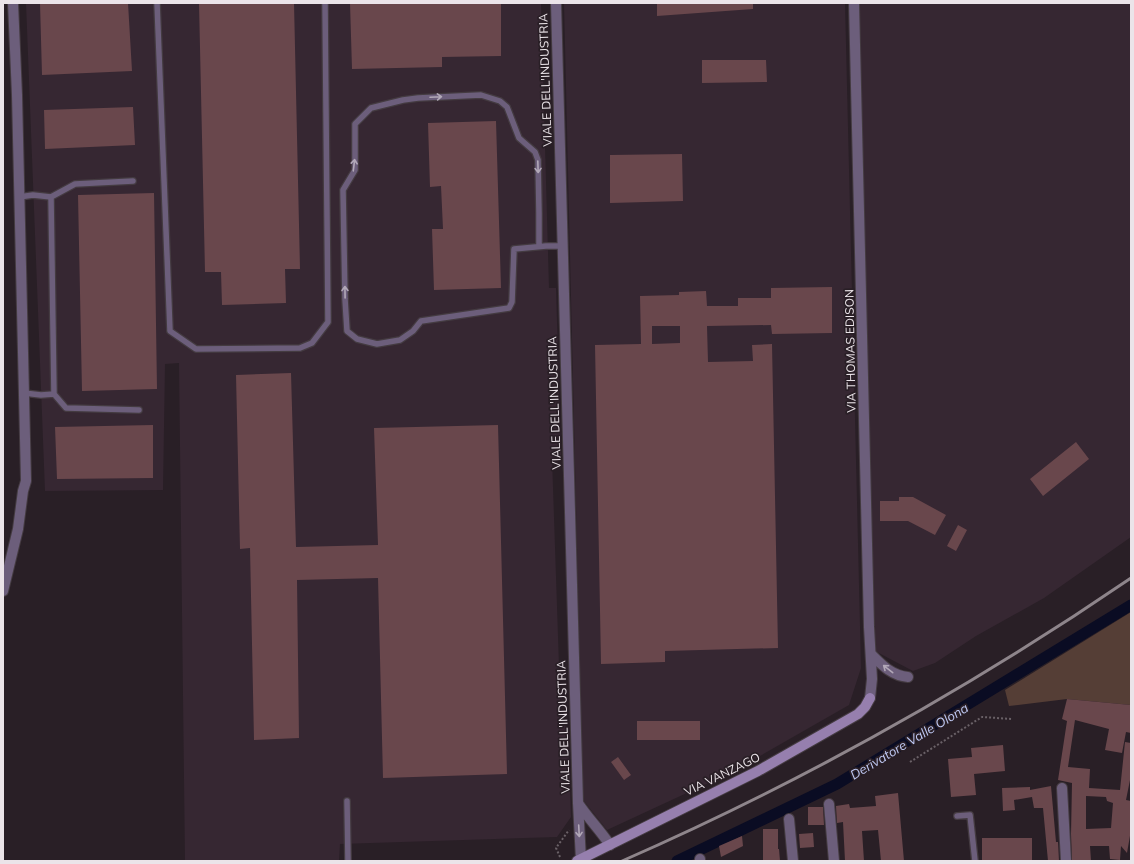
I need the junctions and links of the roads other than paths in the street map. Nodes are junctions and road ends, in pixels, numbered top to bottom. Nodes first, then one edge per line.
1 (12, 3) edge
2 (157, 3) edge
3 (325, 3) edge
4 (556, 3) edge
5 (854, 3) edge
6 (133, 181) dead end
7 (19, 197) junction
8 (51, 197) junction
9 (539, 246) junction
10 (563, 246) junction
11 (24, 393) junction
12 (54, 394) junction
13 (139, 410) dead end
14 (3, 591) edge
15 (871, 654) junction
16 (908, 677) dead end
17 (870, 698) joint
18 (1062, 788) dead end
19 (347, 801) dead end
20 (578, 803) junction
21 (829, 804) dead end
22 (956, 816) dead end
23 (789, 819) dead end
24 (610, 845) junction
25 (579, 860) edge
26 (348, 861) edge
27 (793, 861) edge
28 (834, 861) edge
29 (974, 861) edge
30 (1066, 861) edge

1 - 7 street
2 - 3 lane
4 - 10 street, VIALE DELL'INDUSTRIA
5 - 15 street, VIA THOMAS EDISON
6 - 8 lane
7 - 8 lane
7 - 11 street
8 - 12 lane
9 -> 9 lane
9 - 10 lane
10 - 20 street, VIALE DELL'INDUSTRIA
11 - 12 lane
11 - 14 street
12 - 13 lane
16 -> 15 street
15 - 17 street, VIA THOMAS EDISON
17 - 24 street, VIA VANZAGO
18 - 30 street
19 - 26 lane
20 - 24 street, VIALE DELL'INDUSTRIA
20 -> 25 street, VIALE DELL'INDUSTRIA
21 - 28 street
22 - 29 lane
23 - 27 street
24 - 25 street, VIA VANZAGO

